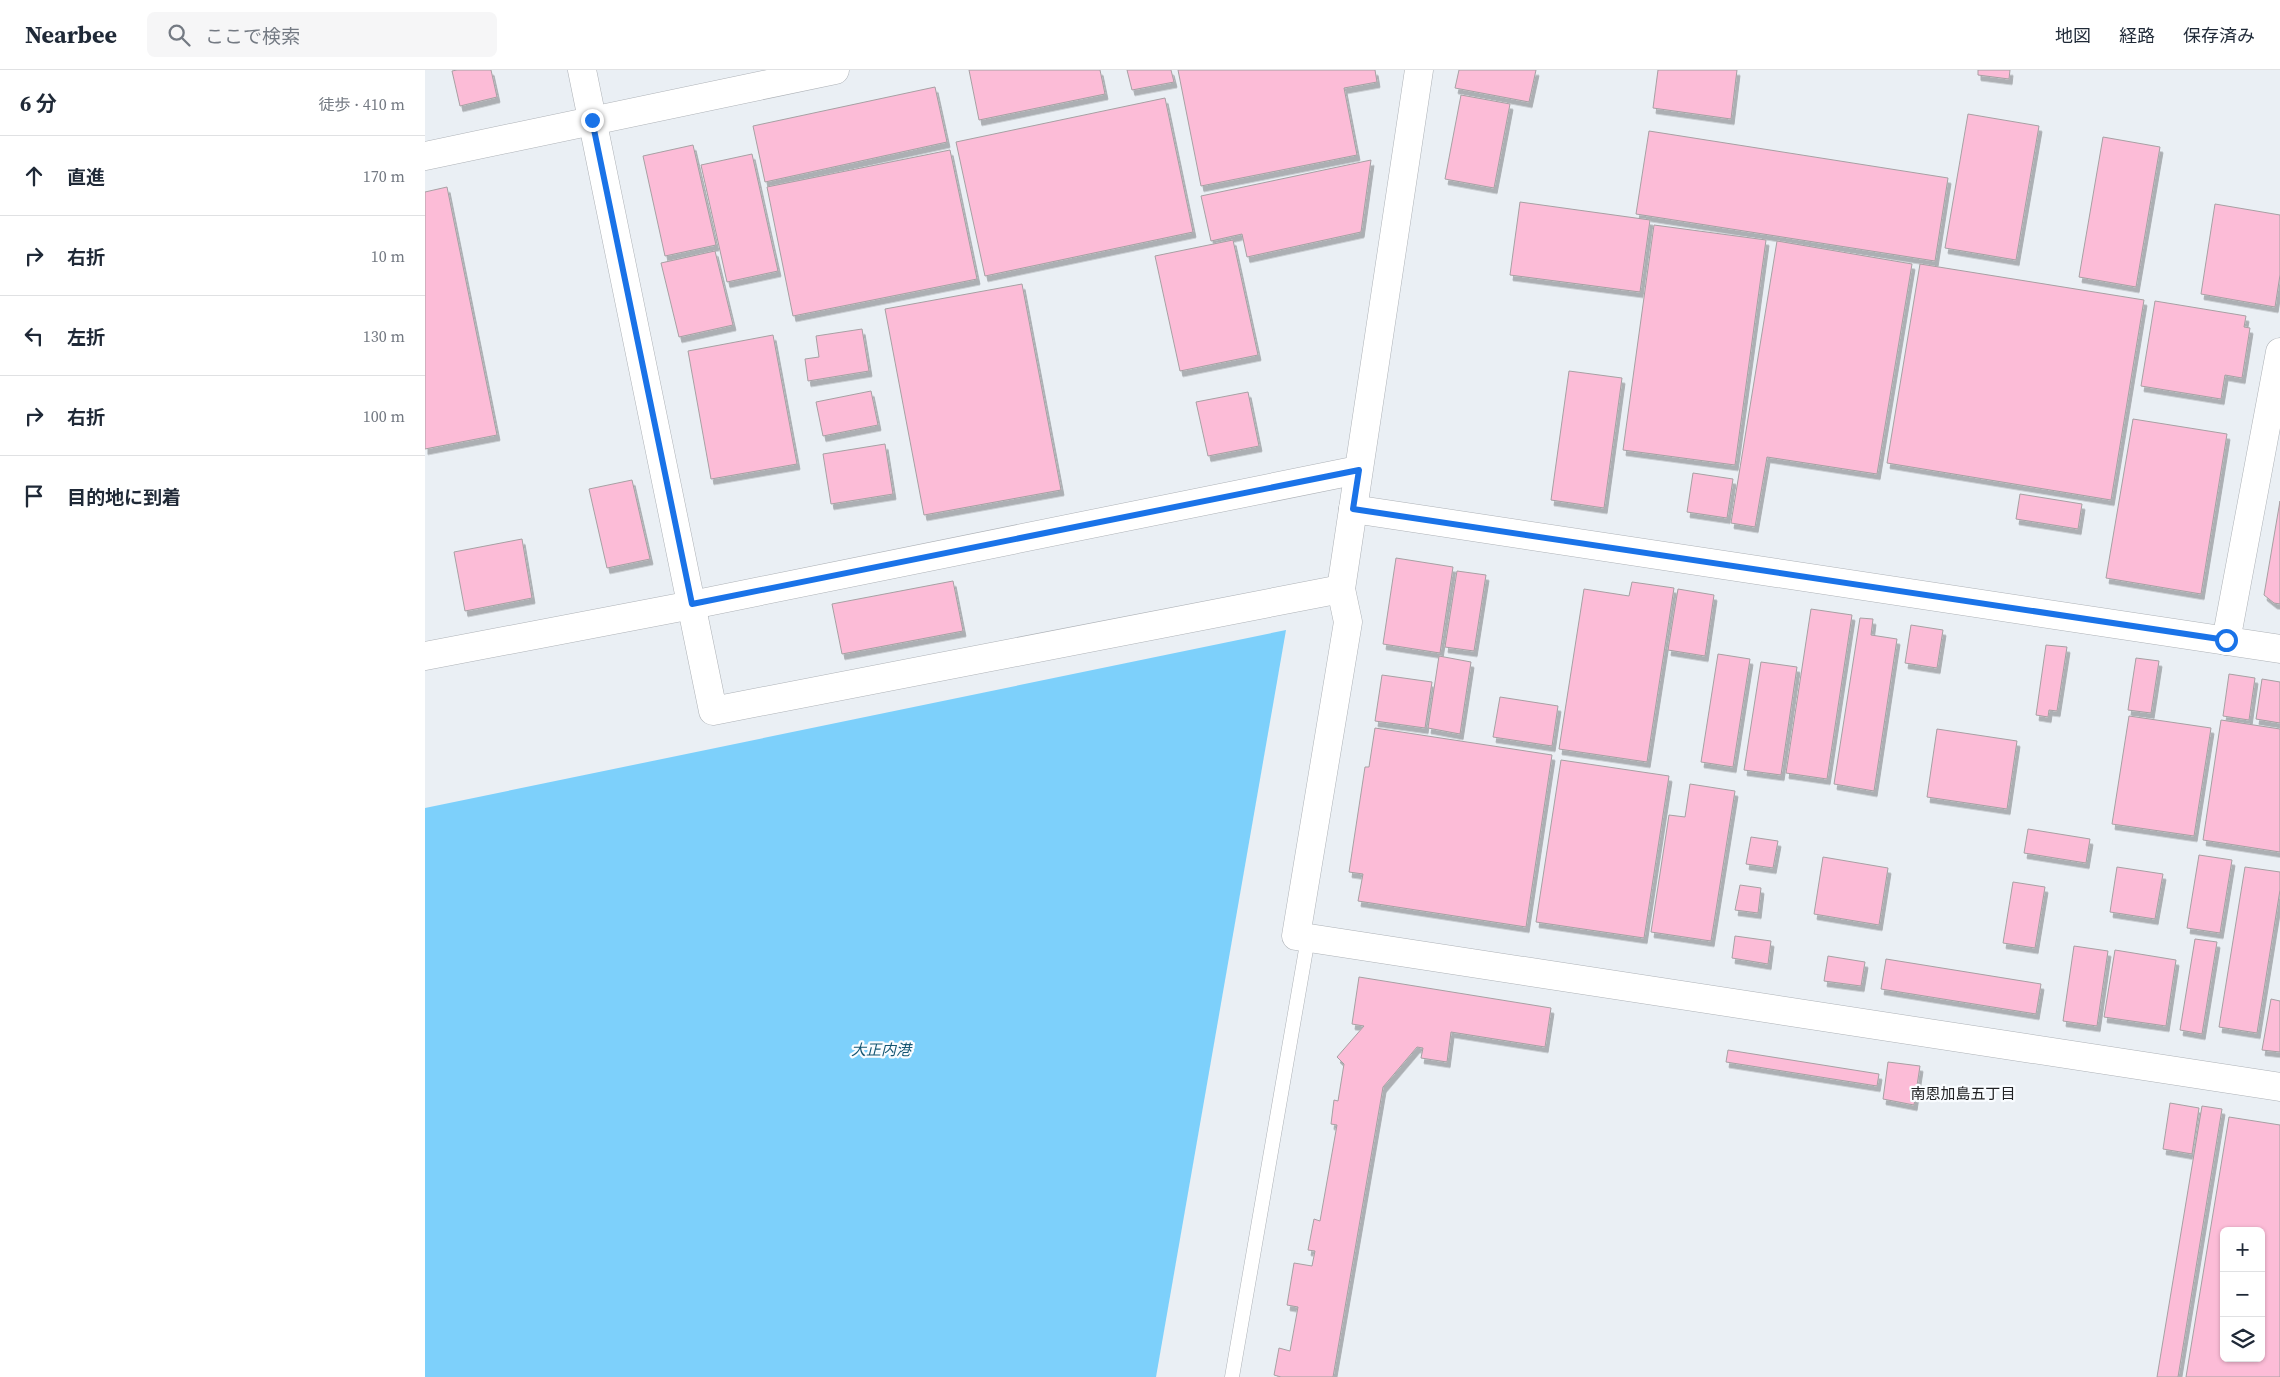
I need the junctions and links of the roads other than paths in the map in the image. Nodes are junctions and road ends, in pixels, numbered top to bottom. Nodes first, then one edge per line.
1 (582, 70) edge
2 (835, 70) edge
3 (1419, 70) edge
4 (592, 120) junction
5 (425, 156) edge
6 (2280, 352) edge
7 (1359, 470) junction
8 (1353, 509) junction
9 (1341, 589) junction
10 (692, 604) junction
11 (2226, 640) junction
12 (2280, 649) edge
13 (425, 656) edge
14 (1309, 938) junction
15 (2280, 1087) edge
16 (1232, 1377) edge

1 - 4 street
2 - 4 street
3 - 7 street
4 - 5 street
4 - 10 street
6 - 11 street
7 - 8 street
7 - 10 street
8 - 9 street
8 - 11 street
9 - 10 street
9 - 14 street
10 - 13 street
11 - 12 street
14 - 15 street
14 - 16 lane

